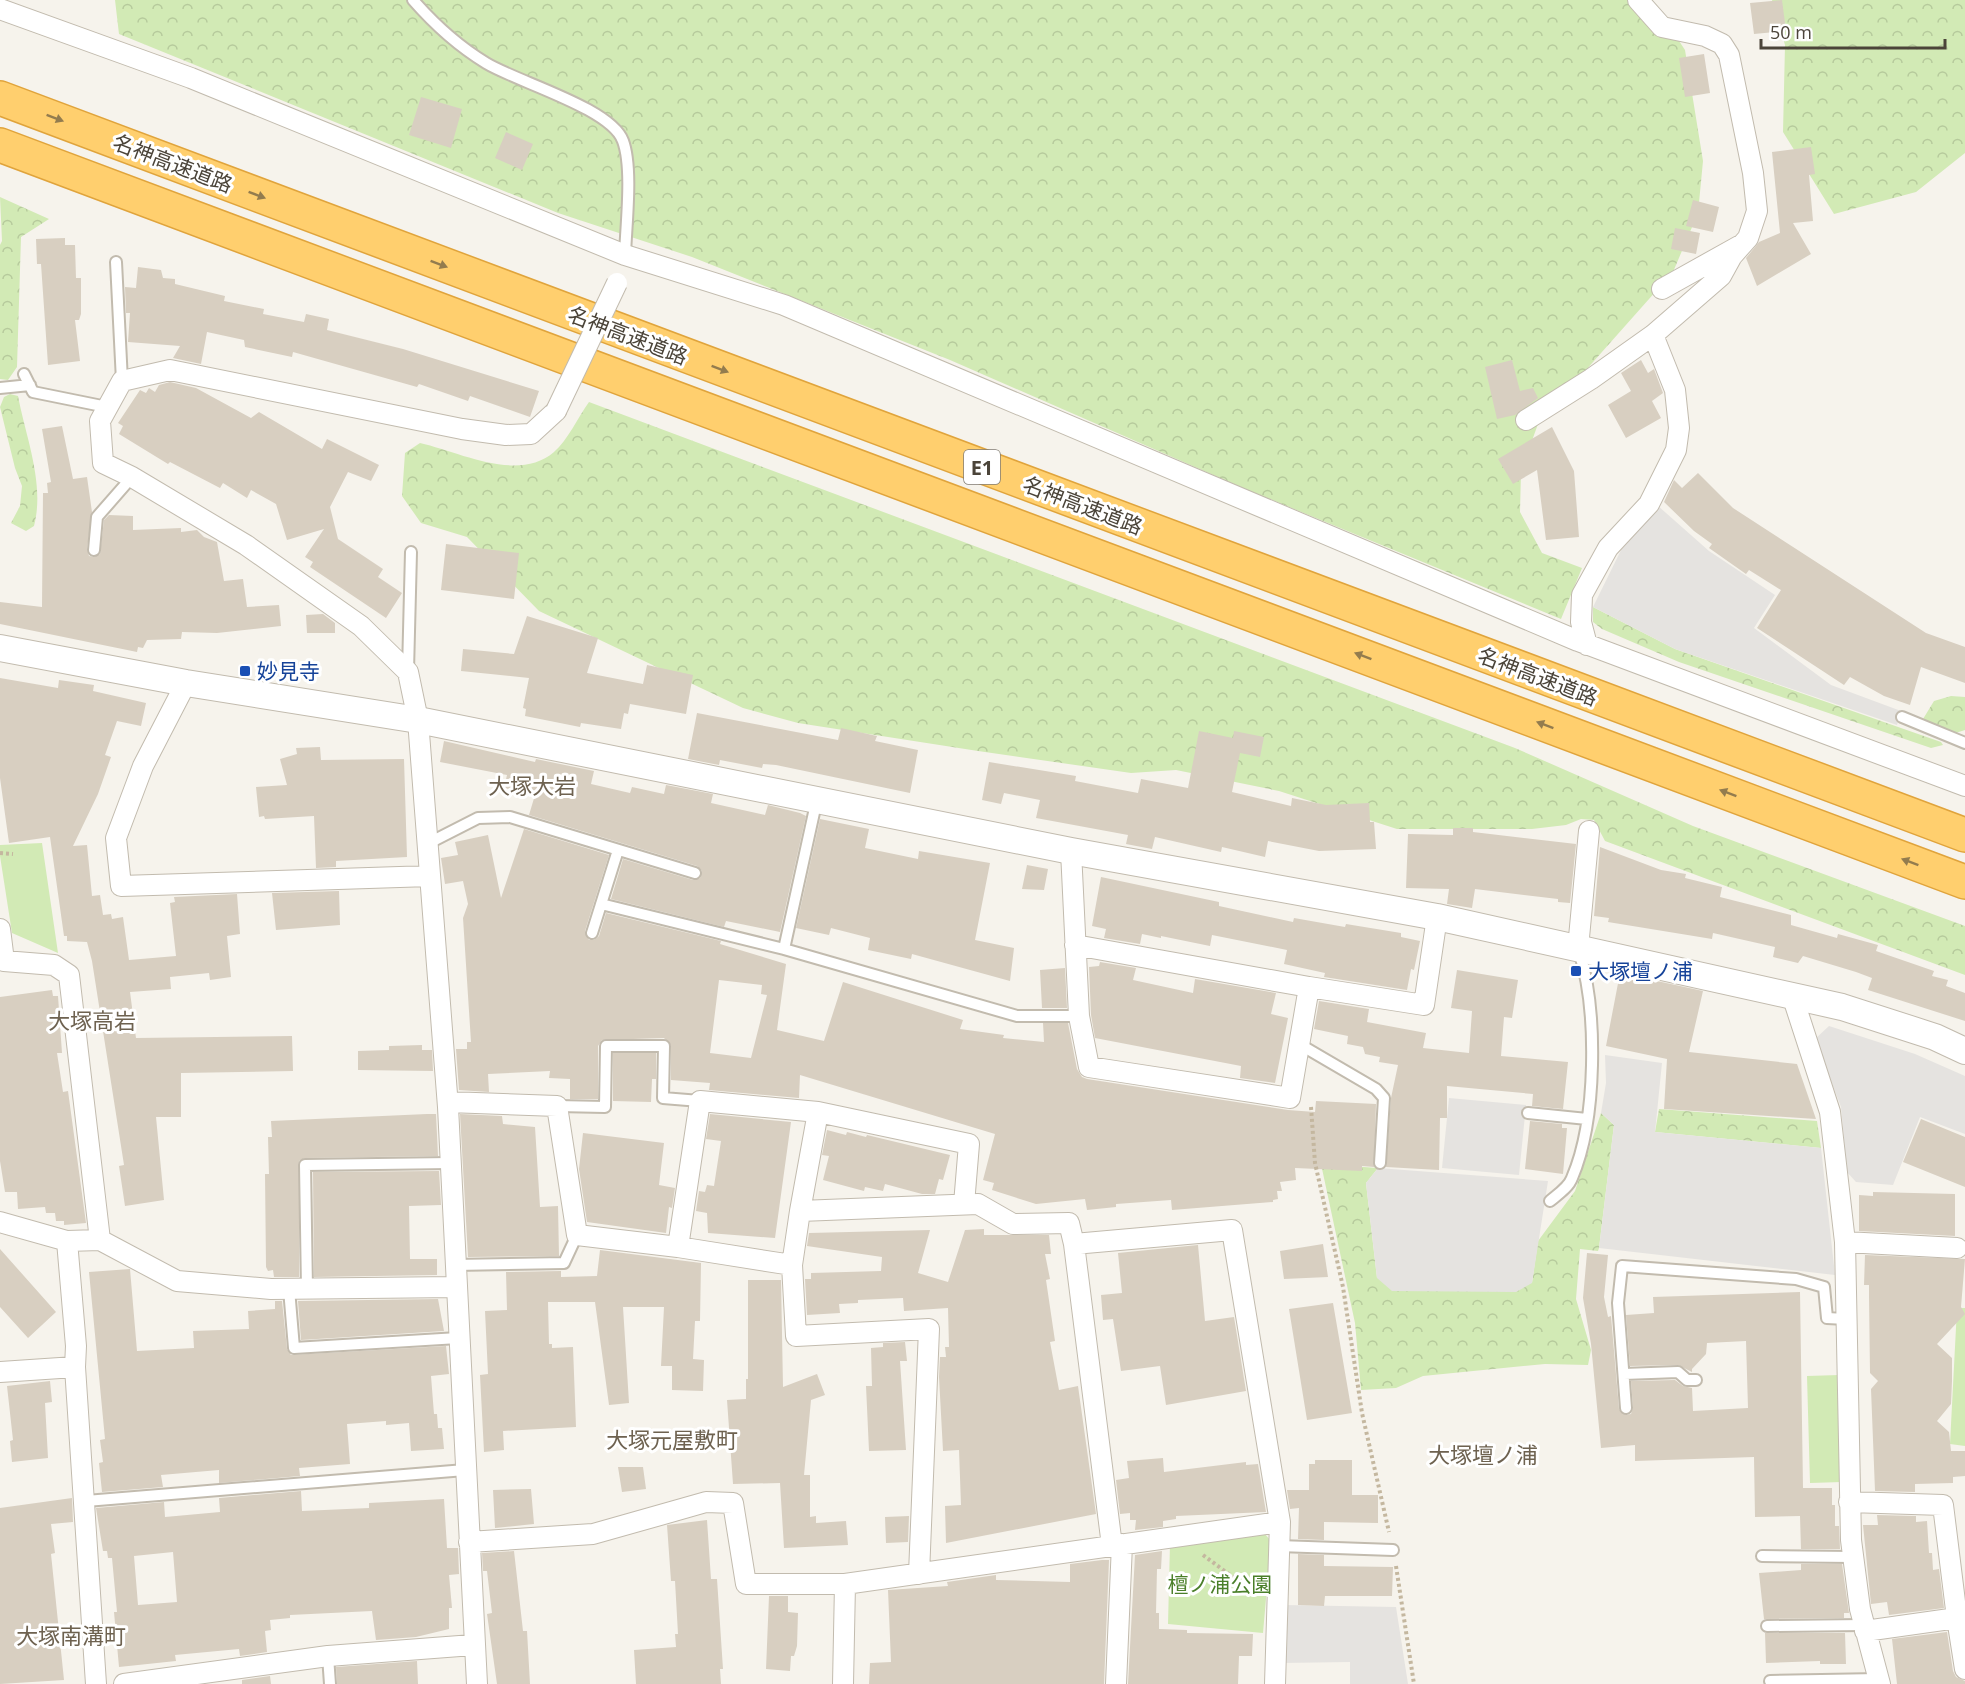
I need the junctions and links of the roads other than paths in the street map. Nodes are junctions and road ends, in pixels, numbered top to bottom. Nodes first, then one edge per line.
1 (413, 0) edge
2 (1638, 0) edge
3 (0, 9) edge
4 (0, 98) edge
5 (0, 145) edge
6 (1742, 244) junction
7 (625, 255) junction
8 (116, 262) dead end
9 (1662, 289) dead end
10 (1653, 335) junction
11 (24, 374) dead end
12 (122, 381) junction
13 (30, 385) junction
14 (0, 388) edge
15 (107, 407) junction
16 (1526, 420) dead end
17 (132, 477) junction
18 (94, 550) dead end
19 (411, 552) dead end
20 (1587, 645) junction
21 (0, 648) edge
22 (408, 672) junction
23 (186, 683) junction
24 (1902, 717) dead end
25 (418, 720) junction
26 (1965, 743) edge
27 (1965, 786) edge
28 (818, 799) junction
29 (1589, 831) dead end
30 (1965, 835) edge
31 (427, 844) junction
32 (618, 850) junction
33 (1071, 851) junction
34 (695, 873) dead end
35 (430, 876) junction
36 (1965, 882) edge
37 (601, 904) junction
38 (1437, 917) junction
39 (0, 929) edge
40 (592, 933) dead end
41 (1075, 945) junction
42 (1578, 948) junction
43 (784, 949) junction
44 (2, 963) edge
45 (1309, 987) junction
46 (1792, 995) junction
47 (1079, 1016) junction
48 (1299, 1044) junction
49 (1965, 1051) edge
50 (700, 1101) junction
51 (448, 1102) junction
52 (558, 1106) junction
53 (818, 1112) junction
54 (1528, 1113) dead end
55 (1587, 1119) junction
56 (1380, 1162) dead end
57 (450, 1163) junction
58 (1550, 1201) dead end
59 (964, 1204) junction
60 (800, 1211) junction
61 (0, 1222) edge
62 (577, 1235) junction
63 (100, 1240) junction
64 (67, 1241) junction
65 (1845, 1242) junction
66 (1074, 1244) junction
67 (678, 1247) junction
68 (1957, 1248) dead end
69 (455, 1265) junction
70 (792, 1265) junction
71 (456, 1287) junction
72 (298, 1289) junction
73 (1846, 1319) junction
74 (458, 1338) junction
75 (75, 1367) junction
76 (0, 1372) edge
77 (1624, 1374) junction
78 (1696, 1380) dead end
79 (1626, 1408) dead end
80 (465, 1470) junction
81 (86, 1501) junction
82 (1849, 1502) junction
83 (1280, 1522) junction
84 (469, 1542) junction
85 (1117, 1545) junction
86 (1279, 1546) junction
87 (1393, 1550) road end
88 (1762, 1556) dead end
89 (1853, 1557) junction
90 (919, 1574) junction
91 (845, 1584) junction
92 (1957, 1618) junction
93 (1767, 1626) dead end
94 (1864, 1628) junction
95 (473, 1645) junction
96 (327, 1656) junction
97 (1965, 1669) edge
98 (217, 1677) edge
99 (1770, 1681) dead end
100 (1879, 1681) edge
101 (96, 1684) edge
102 (124, 1684) edge
103 (330, 1684) edge
104 (477, 1684) edge
105 (843, 1684) edge
106 (1116, 1684) edge
107 (1275, 1684) edge

1 - 7 lane
2 - 6 street
3 - 7 street
4 -> 30 highway, 名神高速道路 / E1
36 -> 5 highway, 名神高速道路 / E1
6 - 9 street
6 - 10 street
7 - 12 street, bridge
7 - 20 street
8 - 12 lane
10 - 16 street
10 - 20 street
11 - 13 lane
12 - 15 street
13 - 14 lane
13 - 15 lane
15 - 17 street
17 - 18 lane
17 - 22 street
19 - 22 lane
20 - 27 street
21 - 23 street
22 - 25 street
23 - 25 street
23 - 35 street
24 - 26 lane
25 - 28 street
25 - 31 street
28 - 33 street
28 - 43 lane
29 - 42 street
31 - 32 lane
31 - 35 street
32 - 34 lane
32 - 37 lane
33 - 38 street
33 - 41 street
35 - 51 street
37 - 40 lane
37 - 43 lane
38 - 42 street
38 - 45 street
39 - 44 street
41 - 45 street
41 - 47 street
42 - 46 street
42 - 55 lane
43 - 47 lane
44 - 63 street
45 - 48 street
46 - 49 street
46 - 65 street
47 - 48 street
48 - 56 lane
50 - 52 lane
50 - 53 street
50 - 67 street
51 - 52 street
51 - 57 street
52 - 62 street
53 - 59 street
53 - 60 street
54 - 55 lane
55 - 58 lane
57 - 69 street
57 - 72 lane
59 - 60 street
59 - 66 street
60 - 70 street
61 - 64 street
62 - 67 street
62 - 69 lane
63 - 64 street
63 - 72 street
64 - 75 street
65 - 68 street
65 - 73 street
66 - 83 street
66 - 85 street
67 - 70 street
69 - 71 street
70 - 90 street
71 - 72 street
71 - 74 street
72 - 74 lane
73 - 77 lane
73 - 82 street
74 - 80 street
75 - 76 street
75 - 81 street
77 - 78 lane
77 - 79 lane
80 - 81 lane
80 - 84 street
81 - 101 street
82 - 89 street
82 - 92 street
83 - 85 street
83 - 86 street
84 - 91 street
84 - 95 street
85 - 90 street
85 - 106 street
86 - 87 lane
86 - 107 street
88 - 89 lane
89 - 94 street
90 - 91 street
91 - 105 street
92 - 94 street
92 - 97 street
93 - 94 lane
94 - 100 street
95 - 96 street
95 - 104 street
96 - 98 street
96 - 103 lane
98 - 102 street
99 - 100 lane

